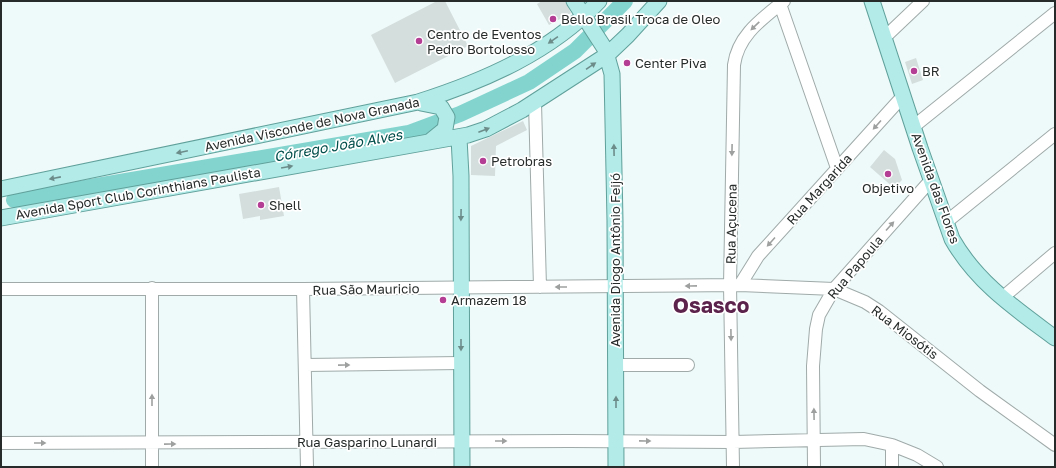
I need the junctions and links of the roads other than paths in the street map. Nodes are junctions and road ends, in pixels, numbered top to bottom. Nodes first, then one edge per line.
1 (574, 1) edge
2 (600, 1) edge
3 (659, 1) edge
4 (872, 1) edge
5 (923, 1) edge
6 (782, 3) edge
7 (1055, 13) edge
8 (588, 22) junction
9 (884, 38) junction
10 (606, 52) junction
11 (903, 96) junction
12 (423, 103) junction
13 (535, 103) junction
14 (913, 127) junction
15 (1055, 134) edge
16 (459, 138) junction
17 (432, 140) junction
18 (837, 168) junction
19 (1, 180) edge
20 (931, 180) junction
21 (26, 183) junction
22 (1, 189) edge
23 (1, 218) edge
24 (945, 223) junction
25 (1055, 254) edge
26 (735, 285) junction
27 (540, 287) junction
28 (615, 287) junction
29 (152, 288) junction
30 (461, 288) junction
31 (1, 289) edge
32 (834, 289) junction
33 (303, 290) junction
34 (1002, 298) junction
35 (1055, 338) edge
36 (461, 363) junction
37 (305, 365) junction
38 (616, 365) junction
39 (688, 365) dead end
40 (814, 440) junction
41 (307, 441) junction
42 (616, 441) junction
43 (462, 442) junction
44 (733, 442) junction
45 (1, 443) edge
46 (152, 444) junction
47 (1055, 444) edge
48 (892, 445) junction
49 (152, 467) edge
50 (306, 467) edge
51 (462, 467) edge
52 (616, 467) edge
53 (733, 467) edge
54 (814, 467) edge
55 (892, 467) edge
56 (937, 467) edge

1 - 8 main road, Avenida Diogo Antônio Feijó
2 - 8 main road, Avenida Visconde de Nova Granada
3 - 10 main road, Avenida Sport Club Corinthians Paulista
4 - 9 main road, Avenida das Flores
5 - 9 street
6 - 18 street
6 -> 26 street, Rua Açucena
7 - 14 street
8 - 10 main road, Avenida Diogo Antônio Feijó
8 -> 12 main road, Avenida Visconde de Nova Granada
9 - 11 main road, Avenida das Flores
13 -> 10 main road, Avenida Sport Club Corinthians Paulista
28 -> 10 main road, Avenida Diogo Antônio Feijó
11 - 14 main road, Avenida das Flores
11 -> 18 street, Rua Margarida
12 - 17 main road
12 -> 21 main road, Avenida Visconde de Nova Granada
16 -> 13 main road, Avenida Sport Club Corinthians Paulista
13 - 27 street
14 - 20 main road, Avenida das Flores
15 - 24 street
16 - 17 main road, Avenida Sport Club Corinthians Paulista
16 -> 30 main road
23 -> 17 main road, Avenida Sport Club Corinthians Paulista
18 -> 26 street, Rua Margarida
19 - 21 main road
20 - 24 main road, Avenida das Flores
32 -> 20 street, Rua Papoula
21 - 22 main road, Avenida Visconde de Nova Granada
24 - 34 main road, Avenida das Flores
25 - 34 street
26 -> 28 street, Rua São Mauricio
26 - 32 street, Rua Miosótis
26 -> 44 street, Rua Açucena
28 -> 27 street, Rua São Mauricio
27 - 30 street, Rua São Mauricio
28 - 38 main road, Avenida Diogo Antônio Feijó
29 - 31 street, Rua São Mauricio
29 - 33 street, Rua São Mauricio
46 -> 29 street
30 - 33 street, Rua São Mauricio
30 -> 36 main road
40 -> 32 street, Rua Papoula
32 - 47 street, Rua Miosótis
33 - 37 street
34 - 35 main road, Avenida das Flores
37 -> 36 street
36 - 43 main road
37 - 41 street
38 - 39 street
42 -> 38 main road, Avenida Diogo Antônio Feijó
40 - 44 street, Rua Gasparino Lunardi
40 - 48 street, Rua Gasparino Lunardi
40 - 54 street, Rua Papoula
41 - 43 street, Rua Gasparino Lunardi
46 -> 41 street, Rua Gasparino Lunardi
41 - 50 street
43 -> 42 street, Rua Gasparino Lunardi
42 -> 44 street, Rua Gasparino Lunardi
42 - 52 main road, Avenida Diogo Antônio Feijó
43 - 51 main road
44 - 53 street, Rua Açucena
45 -> 46 street, Rua Gasparino Lunardi
46 - 49 street
48 - 55 street
48 - 56 street, Rua Gasparino Lunardi

